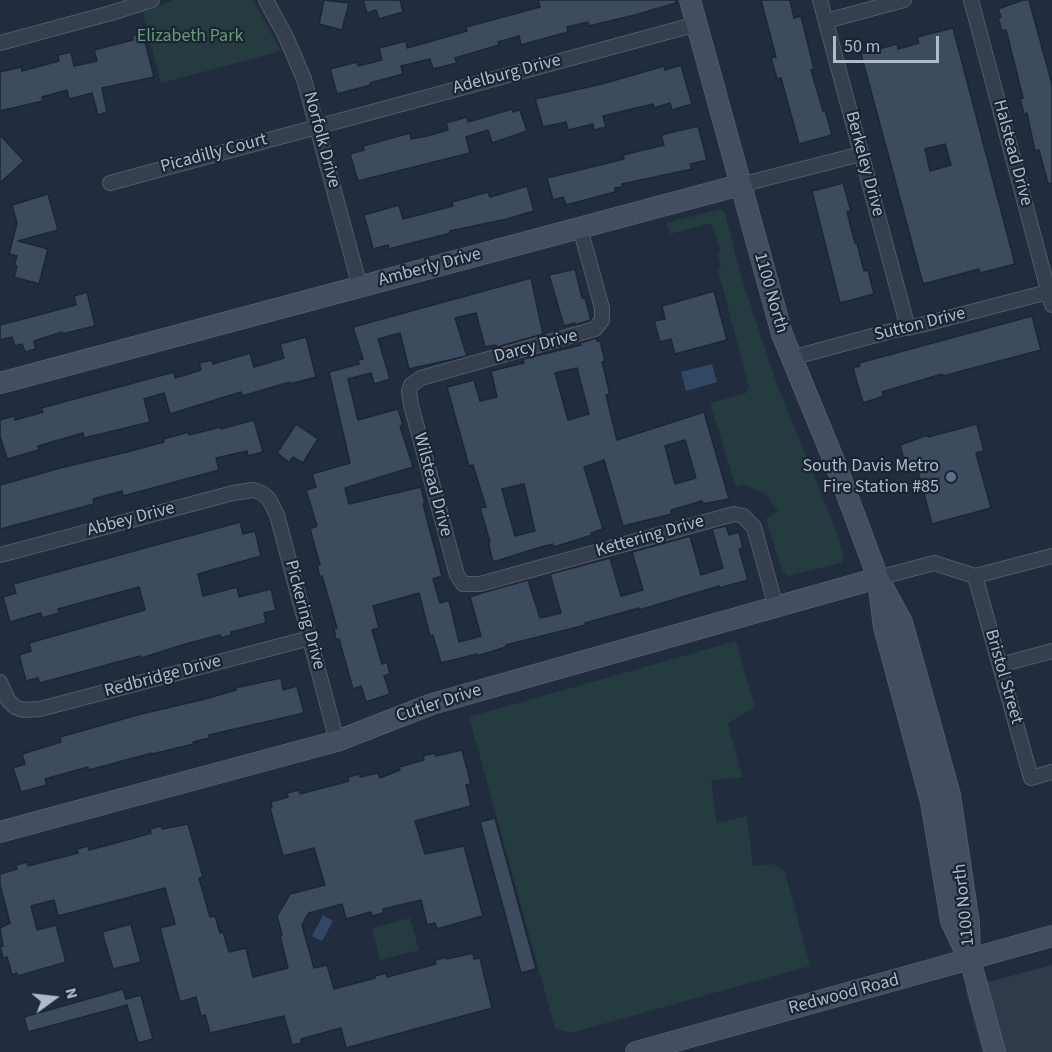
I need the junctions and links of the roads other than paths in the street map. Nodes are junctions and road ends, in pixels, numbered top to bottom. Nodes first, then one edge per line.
1 (152, 0) edge
2 (266, 0) edge
3 (690, 0) edge
4 (820, 0) edge
5 (904, 0) edge
6 (971, 0) edge
7 (826, 21) junction
8 (697, 24) junction
9 (0, 43) edge
10 (318, 126) junction
11 (861, 154) junction
12 (110, 183) dead end
13 (740, 185) junction
14 (580, 228) junction
15 (360, 287) junction
16 (1050, 298) edge
17 (908, 328) junction
18 (791, 358) junction
19 (0, 383) edge
20 (411, 385) joint
21 (262, 493) joint
22 (0, 555) edge
23 (1052, 556) edge
24 (975, 576) junction
25 (878, 578) junction
26 (463, 584) joint
27 (776, 607) junction
28 (310, 638) junction
29 (1052, 651) edge
30 (1000, 665) junction
31 (0, 682) edge
32 (337, 741) junction
33 (1052, 772) edge
34 (0, 832) edge
35 (1052, 936) edge
36 (970, 960) junction
37 (636, 1052) edge
38 (995, 1052) edge

1 - 9 street
2 - 10 street, Norfolk Drive
3 - 8 street, 1100 North
4 - 7 street, Berkeley Drive
5 - 7 street
6 - 16 street, Halstead Drive
7 - 11 street, Berkeley Drive
8 - 10 street, Adelburg Drive
8 - 13 street, 1100 North
10 - 12 street, Picadilly Court
10 - 15 street, Norfolk Drive
11 - 13 street, Amberly Drive
11 - 17 street, Berkeley Drive
13 - 14 street, Amberly Drive
13 - 18 street, 1100 North
14 - 15 street, Amberly Drive
14 - 20 street, Darcy Drive
15 - 19 street, Amberly Drive
16 - 17 street, Sutton Drive
17 - 18 street, Sutton Drive
18 - 25 street, 1100 North
20 - 26 street, Wilstead Drive
21 - 22 street, Abbey Drive
21 - 28 street, Pickering Drive
23 - 24 street
24 - 25 street
24 - 30 street, Bristol Street
25 - 27 street, Cutler Drive
25 - 36 street, 1100 North
26 - 27 street, Kettering Drive
27 - 32 street, Cutler Drive
28 - 31 street, Redbridge Drive
28 - 32 street, Pickering Drive
29 - 30 street
30 - 33 street, Bristol Street
32 - 34 street, Cutler Drive
35 - 36 street, Redwood Road
36 - 37 street, Redwood Road
36 - 38 street, 1100 North

